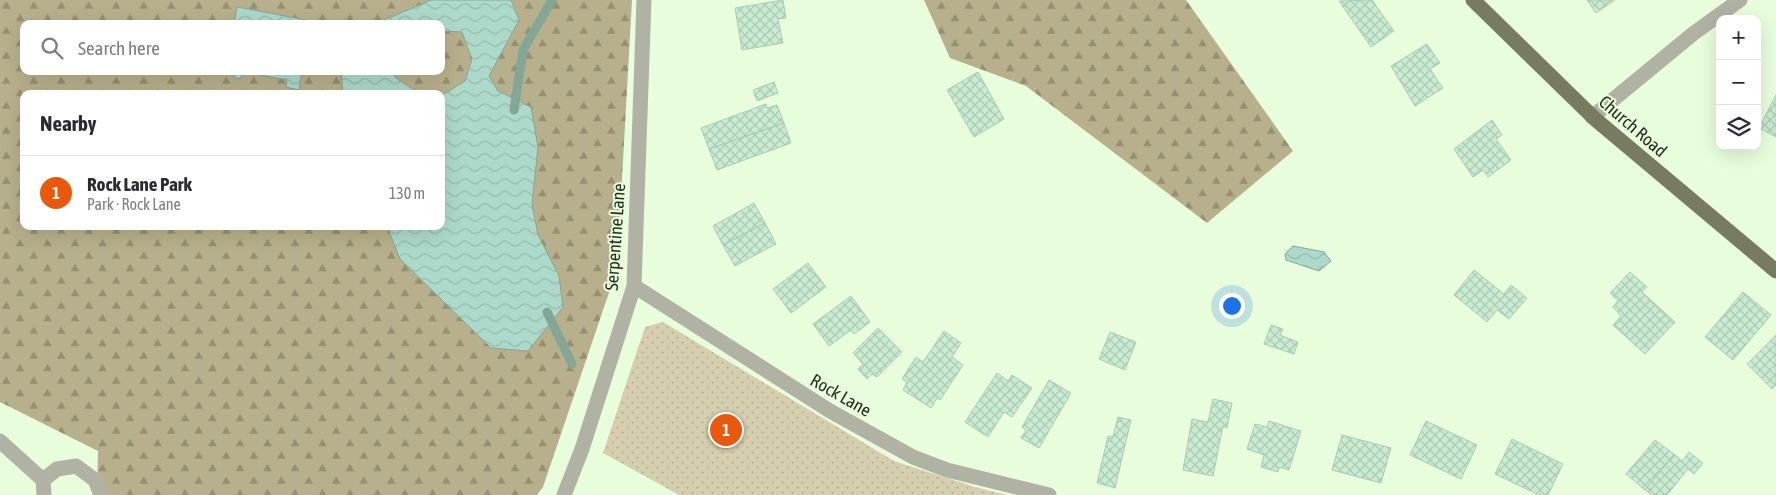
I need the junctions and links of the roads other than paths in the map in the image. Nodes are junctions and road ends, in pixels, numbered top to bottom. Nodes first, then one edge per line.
1 (644, 0) edge
2 (1473, 0) edge
3 (1740, 0) edge
4 (1592, 117) junction
5 (1776, 271) edge
6 (634, 286) junction
7 (0, 441) edge
8 (44, 488) edge
9 (101, 495) edge
10 (564, 495) edge
11 (1049, 495) edge

1 - 6 street, Serpentine Lane
2 - 4 main road, Church Road
3 - 4 street
4 - 5 main road, Church Road
6 - 10 street, Serpentine Lane
6 - 11 street, Rock Lane
7 - 8 street
8 - 9 street

